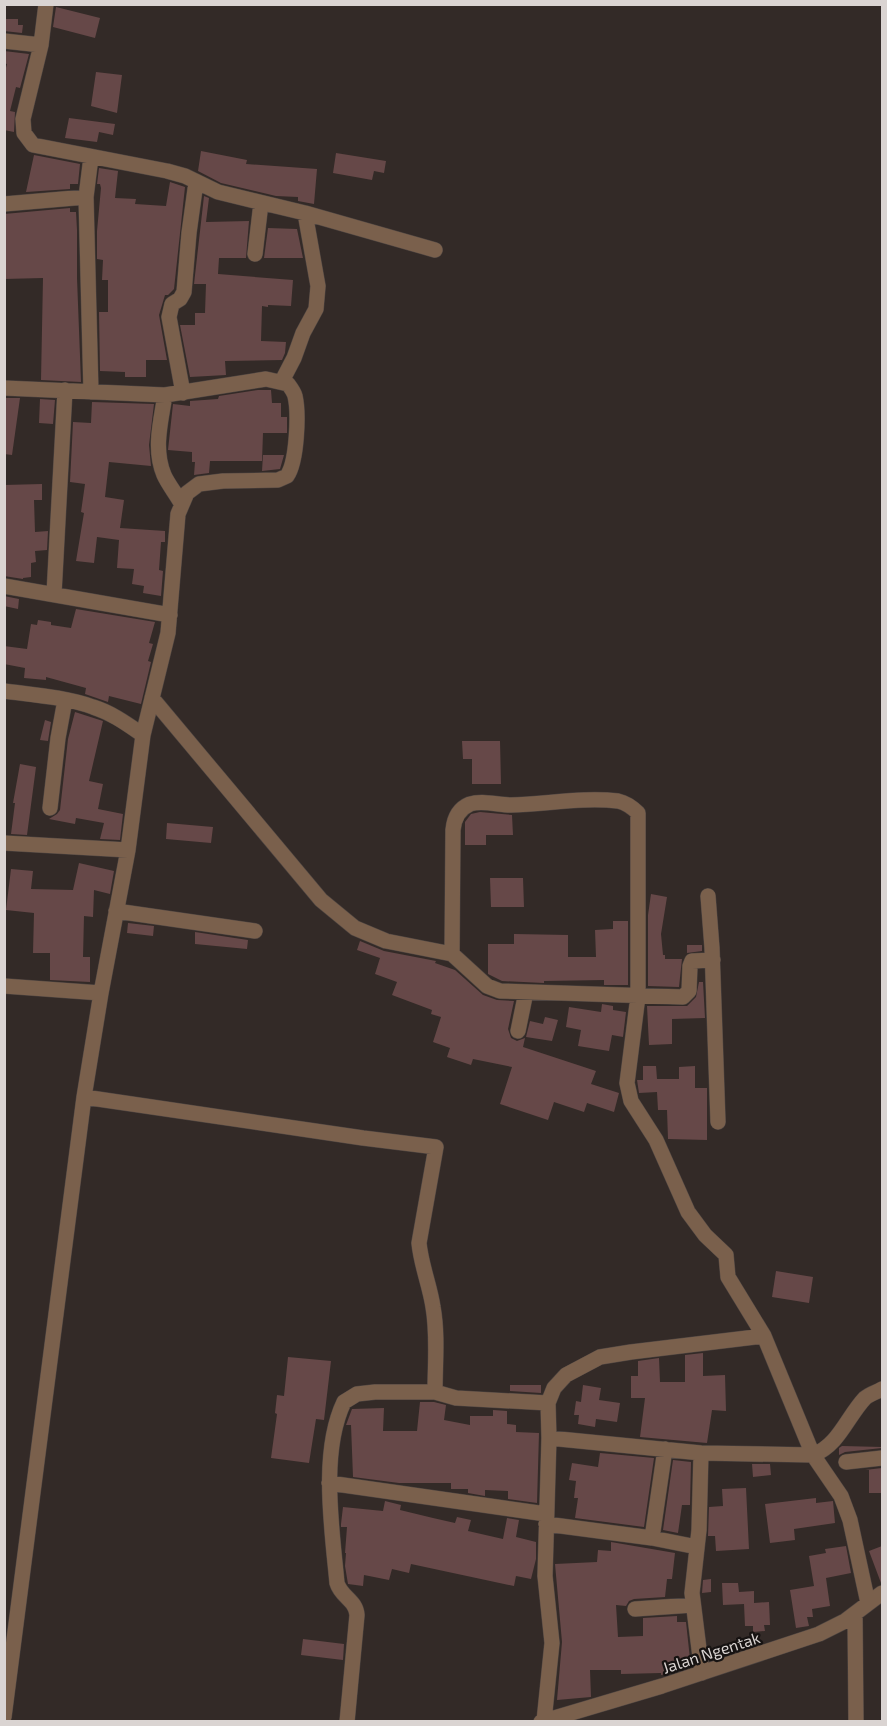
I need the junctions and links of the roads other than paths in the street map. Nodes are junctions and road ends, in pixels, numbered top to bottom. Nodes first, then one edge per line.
1 (46, 4) edge
2 (4, 41) edge
3 (41, 45) junction
4 (91, 157) junction
5 (196, 182) junction
6 (86, 197) junction
7 (261, 203) junction
8 (4, 204) edge
9 (305, 213) junction
10 (435, 250) dead end
11 (255, 254) dead end
12 (282, 381) junction
13 (4, 388) edge
14 (65, 390) junction
15 (91, 392) junction
16 (183, 393) junction
17 (165, 395) junction
18 (182, 502) junction
19 (4, 586) edge
20 (54, 594) junction
21 (170, 615) junction
22 (4, 691) edge
23 (65, 700) junction
24 (151, 703) junction
25 (144, 733) junction
26 (50, 808) dead end
27 (4, 843) edge
28 (128, 850) junction
29 (708, 896) dead end
30 (116, 911) junction
31 (255, 931) dead end
32 (452, 954) junction
33 (713, 960) junction
34 (4, 986) edge
35 (526, 992) junction
36 (101, 993) junction
37 (638, 996) junction
38 (518, 1031) dead end
39 (84, 1097) junction
40 (718, 1122) dead end
41 (764, 1336) junction
42 (882, 1389) edge
43 (435, 1392) junction
44 (548, 1403) junction
45 (549, 1438) junction
46 (665, 1449) junction
47 (820, 1451) junction
48 (700, 1453) junction
49 (882, 1458) edge
50 (846, 1462) dead end
51 (329, 1483) junction
52 (546, 1519) junction
53 (652, 1538) junction
54 (697, 1547) junction
55 (882, 1593) edge
56 (868, 1604) junction
57 (693, 1605) junction
58 (635, 1609) dead end
59 (855, 1614) junction
60 (702, 1673) junction
61 (4, 1717) edge
62 (542, 1721) edge
63 (347, 1722) edge
64 (856, 1722) edge

1 - 3 street
2 - 3 street
3 - 4 street
4 - 5 street
4 - 6 street
5 - 7 street
5 - 16 street
6 - 8 street
6 - 15 street
7 - 9 street
7 - 11 street
9 - 10 street
9 - 12 street
12 - 16 street
12 - 18 street
13 - 14 street
14 - 15 street
14 - 20 street
15 - 17 street
16 - 17 street
17 - 18 street
18 - 21 street
19 - 20 street
20 - 21 street
21 - 24 street
22 - 23 street
23 - 25 street
23 - 26 street
24 - 25 street
24 - 32 street
25 - 28 street
27 - 28 street
28 - 30 street
29 - 33 street
30 - 31 street
30 - 36 street
32 - 35 street
32 - 37 street
33 - 37 street
33 - 40 street
34 - 36 street
35 - 37 street
35 - 38 street
36 - 39 street
37 - 41 street
39 - 43 street
39 - 61 street
41 - 44 street
41 - 47 street
42 - 47 street
43 - 44 street
43 - 51 street
44 - 45 street
45 - 46 street
45 - 52 street
46 - 48 street
46 - 53 street
47 - 48 street
47 - 56 street
48 - 54 street
49 - 50 street
51 - 52 street
51 - 63 street
52 - 53 street
52 - 62 street
53 - 54 street
54 - 57 street
55 - 56 street, Jalan Ngentak
56 - 59 street, Jalan Ngentak
57 - 58 street
57 - 60 street
59 - 60 street, Jalan Ngentak
59 - 64 street
60 - 62 street, Jalan Ngentak

